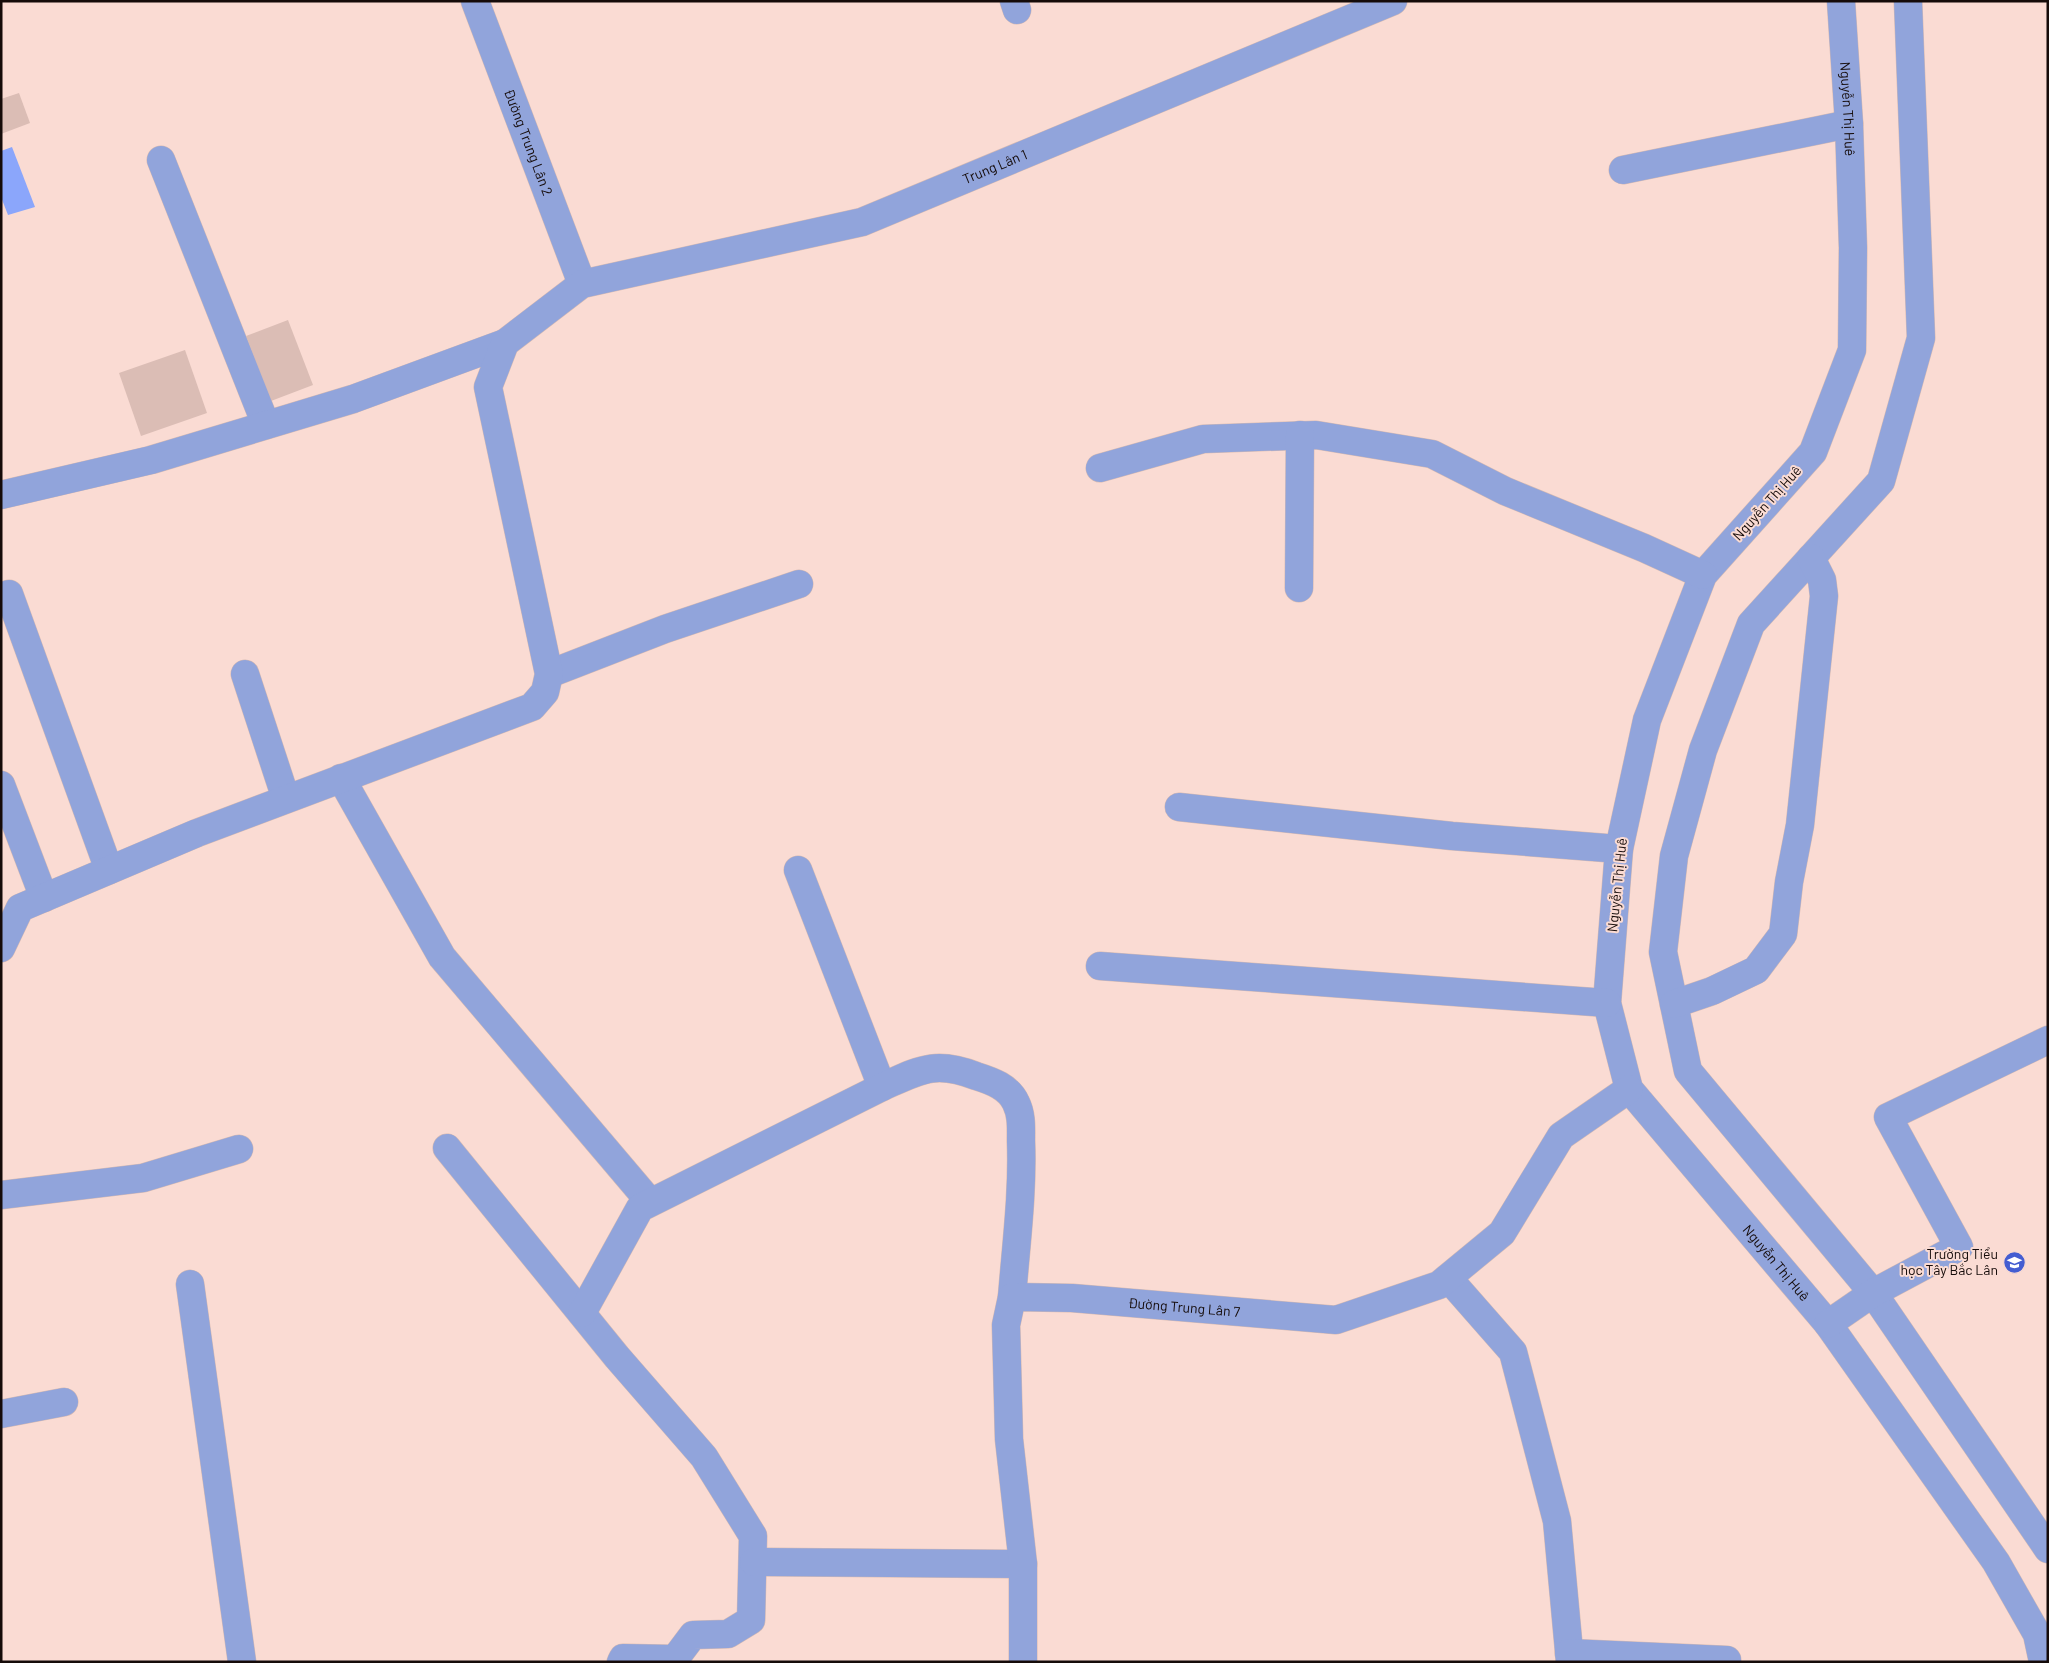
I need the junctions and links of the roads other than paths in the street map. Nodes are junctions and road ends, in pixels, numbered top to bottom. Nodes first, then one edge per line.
1 (475, 1) edge
2 (1393, 1) edge
3 (1841, 1) edge
4 (1908, 1) edge
5 (1849, 124) junction
6 (161, 160) dead end
7 (1623, 170) dead end
8 (582, 284) junction
9 (505, 343) junction
10 (266, 425) junction
11 (1300, 435) junction
12 (1100, 468) dead end
13 (1, 496) edge
14 (1811, 558) junction
15 (1703, 576) junction
16 (799, 584) dead end
17 (1299, 588) dead end
18 (9, 594) dead end
19 (245, 674) dead end
20 (549, 674) junction
21 (341, 778) junction
22 (1, 785) edge
23 (286, 799) junction
24 (1179, 807) dead end
25 (1619, 850) junction
26 (109, 870) junction
27 (798, 870) dead end
28 (44, 898) junction
29 (1, 948) edge
30 (1100, 966) dead end
31 (1607, 1003) junction
32 (1674, 1004) junction
33 (2048, 1040) edge
34 (882, 1087) junction
35 (1629, 1089) junction
36 (447, 1148) dead end
37 (238, 1149) dead end
38 (1, 1195) edge
39 (650, 1202) junction
40 (1448, 1278) junction
41 (190, 1284) dead end
42 (1873, 1293) junction
43 (1012, 1297) junction
44 (582, 1313) junction
45 (1828, 1324) junction
46 (64, 1402) dead end
47 (1, 1414) edge
48 (2048, 1549) edge
49 (754, 1562) junction
50 (1023, 1564) junction
51 (1569, 1658) edge
52 (242, 1662) edge
53 (621, 1662) edge
54 (1023, 1662) edge
55 (1727, 1662) edge
56 (2043, 1662) edge

1 - 8 street, Đường Trung Lân 2
2 - 8 street, Trung Lân 1
3 - 5 street, Nguyễn Thị Huê
4 - 14 street
5 - 7 street
5 - 15 street, Nguyễn Thị Huê
6 - 10 street
8 - 9 street
9 - 10 street
9 - 20 street
10 - 13 street
11 - 12 street
11 - 15 street
11 - 17 street
14 - 32 street
14 - 32 street
15 - 25 street, Nguyễn Thị Huê
16 - 20 street
18 - 26 street
19 - 23 street
20 - 21 street
21 - 23 street
21 - 39 street
22 - 28 street
23 - 26 street
24 - 25 street
25 - 31 street, Nguyễn Thị Huê
26 - 28 street
27 - 34 street
28 - 29 street
30 - 31 street
31 - 35 street, Nguyễn Thị Huê
32 - 42 street
33 - 42 street
34 - 39 street
34 - 43 street
35 - 40 street, Đường Trung Lân 7
35 - 45 street, Nguyễn Thị Huê
36 - 44 street
37 - 38 street
39 - 44 street
40 - 43 street, Đường Trung Lân 7
40 - 51 street
41 - 52 street
42 - 45 street
42 - 48 street
43 - 50 street
44 - 49 street
45 - 56 street, Nguyễn Thị Huê
46 - 47 street
49 - 50 street
49 - 53 street
50 - 54 street
51 - 55 street

